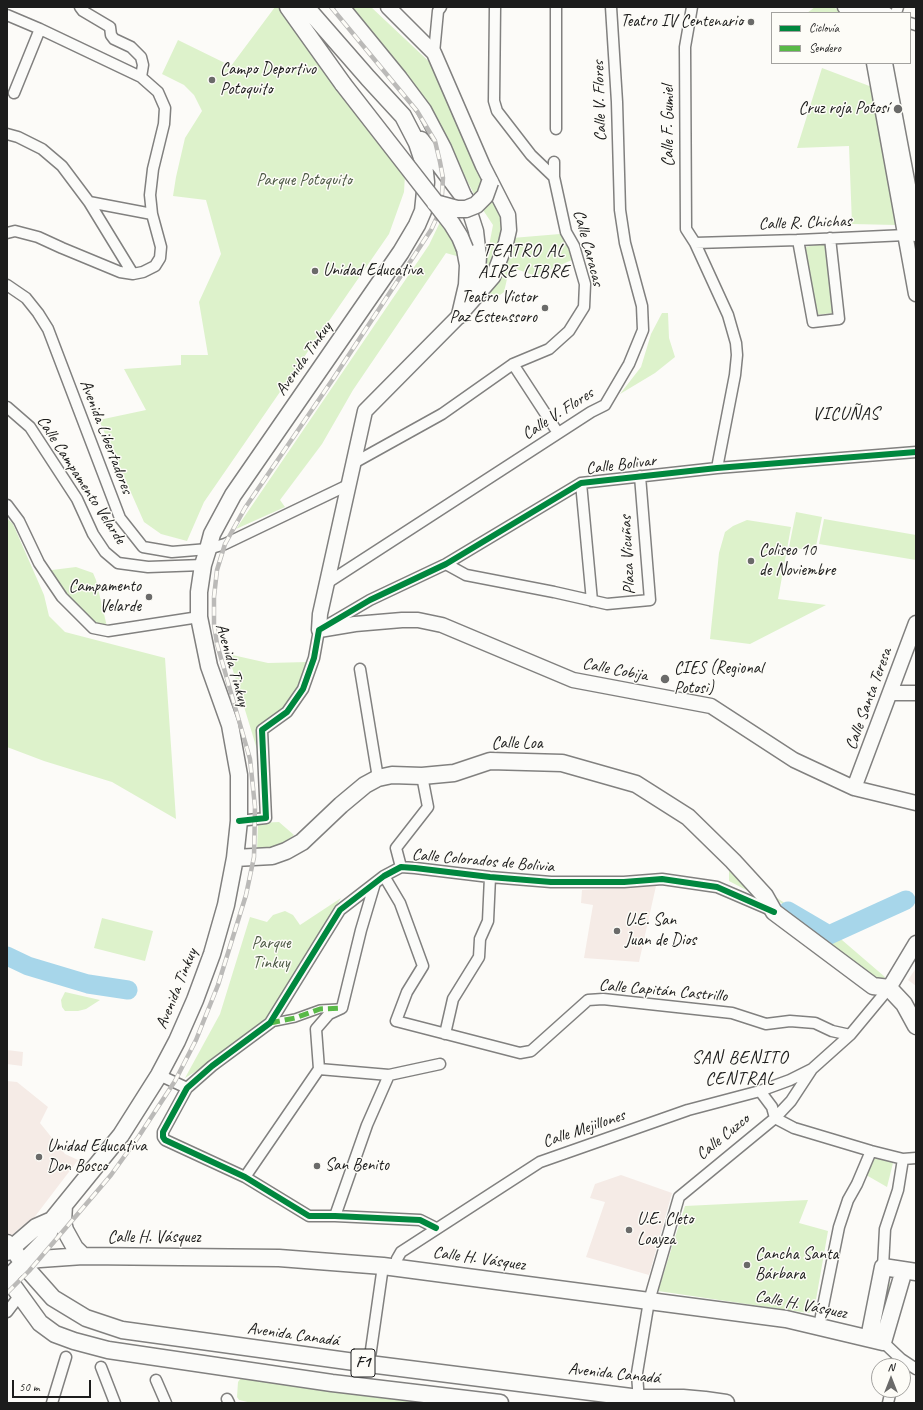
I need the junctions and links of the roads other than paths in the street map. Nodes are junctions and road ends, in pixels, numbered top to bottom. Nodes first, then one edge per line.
1 (80, 7) edge
2 (288, 7) edge
3 (306, 7) edge
4 (342, 7) edge
5 (388, 7) edge
6 (440, 7) edge
7 (495, 7) edge
8 (556, 7) edge
9 (611, 7) edge
10 (692, 7) edge
11 (845, 7) edge
12 (876, 7) edge
13 (858, 12) edge
14 (886, 12) edge
15 (7, 16) edge
16 (40, 29) junction
17 (434, 54) junction
18 (874, 64) edge
19 (885, 64) edge
20 (141, 78) junction
21 (14, 93) dead end
22 (403, 116) junction
23 (556, 129) dead end
24 (7, 134) edge
25 (554, 162) dead end
26 (554, 177) junction
27 (490, 182) junction
28 (466, 200) junction
29 (89, 202) junction
30 (435, 203) junction
31 (152, 214) junction
32 (7, 233) edge
33 (913, 233) edge
34 (830, 238) junction
35 (798, 240) junction
36 (695, 243) junction
37 (133, 274) junction
38 (7, 286) edge
39 (916, 294) edge
40 (476, 295) junction
41 (460, 315) junction
42 (513, 364) junction
43 (7, 407) edge
44 (558, 433) junction
45 (916, 452) edge
46 (352, 464) junction
47 (717, 468) junction
48 (640, 476) junction
49 (581, 483) junction
50 (348, 485) junction
51 (7, 505) edge
52 (208, 549) junction
53 (446, 564) junction
54 (203, 565) junction
55 (327, 583) junction
56 (592, 601) junction
57 (199, 617) junction
58 (916, 623) edge
59 (319, 630) junction
60 (360, 669) dead end
61 (891, 693) junction
62 (916, 693) edge
63 (422, 776) junction
64 (378, 778) junction
65 (854, 788) junction
66 (916, 803) edge
67 (239, 821) junction
68 (235, 858) junction
69 (401, 868) junction
70 (384, 876) junction
71 (490, 877) junction
72 (375, 883) junction
73 (774, 912) junction
74 (916, 943) edge
75 (889, 988) junction
76 (342, 1008) junction
77 (270, 1023) junction
78 (916, 1026) edge
79 (445, 1034) junction
80 (850, 1035) junction
81 (440, 1064) dead end
82 (319, 1069) junction
83 (812, 1069) junction
84 (159, 1075) junction
85 (389, 1075) junction
86 (187, 1088) junction
87 (760, 1091) junction
88 (775, 1118) junction
89 (871, 1151) junction
90 (903, 1158) junction
91 (916, 1158) edge
92 (245, 1177) junction
93 (64, 1205) junction
94 (335, 1216) junction
95 (52, 1220) junction
96 (436, 1228) junction
97 (9, 1248) edge
98 (83, 1256) junction
99 (24, 1262) junction
100 (389, 1266) junction
101 (884, 1267) junction
102 (910, 1271) edge
103 (7, 1279) edge
104 (20, 1295) junction
105 (53, 1298) junction
106 (648, 1301) junction
107 (7, 1312) edge
108 (35, 1317) junction
109 (819, 1326) junction
110 (876, 1340) junction
111 (66, 1357) dead end
112 (896, 1358) edge
113 (369, 1364) junction
114 (101, 1367) dead end
115 (156, 1380) dead end
116 (639, 1401) edge
117 (52, 1403) edge
118 (115, 1403) edge
119 (166, 1403) edge
120 (500, 1403) edge
121 (726, 1403) edge

1 - 20 street
2 - 30 main road, bridge
3 - 22 main road, Avenida Tinkuy
4 - 28 main road
5 - 17 main road
6 - 17 street
7 - 26 street
8 - 23 street
9 - 44 street, Calle V. Flores
10 - 36 street, Calle F. Gumiel
11 - 13 main road
12 - 14 street
15 - 16 street
16 - 20 street
16 - 21 street
17 - 27 main road
18 - 33 main road
19 - 33 main road
20 - 31 street
22 - 28 main road
22 - 52 main road, Avenida Tinkuy
24 - 29 street
25 - 26 street, Calle Caracas
26 - 42 street, Calle Caracas
27 - 30 main road, bridge
27 - 40 main road
28 - 40 main road
29 - 31 street
29 - 37 street
30 - 41 main road, bridge
31 - 37 street
32 - 37 street
33 - 34 street, Calle R. Chichas
33 - 39 main road
34 - 35 street, Calle R. Chichas
34 - 35 street
35 - 36 street, Calle R. Chichas
36 - 47 street, Calle F. Gumiel
38 - 52 street, Avenida Libertadores
40 - 41 main road
41 - 46 main road
42 - 44 street
42 - 46 street, Calle Caracas
43 - 54 street, Calle Campamento Velarde
44 - 55 street, Calle V. Flores
45 - 47 street, Calle Bolivar
46 - 50 main road
47 - 48 street, Calle Bolivar
48 - 49 street, Calle Bolivar
48 - 56 street, Plaza Vicuñas
49 - 53 street, Calle Bolivar
49 - 56 street
50 - 52 street, Avenida Libertadores
50 - 55 main road
51 - 57 street
52 - 54 main road, Avenida Tinkuy
53 - 56 street
53 - 59 street, Calle Bolivar
54 - 57 main road, Avenida Tinkuy
55 - 59 main road
57 - 67 main road, Avenida Tinkuy
58 - 61 main road, Calle Santa Teresa
59 - 65 main road, Calle Cobija
59 - 67 street
60 - 64 street
61 - 62 main road
61 - 65 main road, Calle Santa Teresa
63 - 64 main road, Calle Loa
63 - 69 street
63 - 73 main road, Calle Loa
64 - 68 main road, Calle Loa
65 - 66 main road, Calle Cobija
67 - 68 main road, Avenida Tinkuy
68 - 84 main road, Avenida Tinkuy
69 - 70 street, Calle Colorados de Bolivia
69 - 71 street, Calle Colorados de Bolivia
70 - 72 street, Calle Colorados de Bolivia
70 - 79 street, Calle Capitán Castrillo
71 - 73 street, Calle Colorados de Bolivia
71 - 79 street
72 - 76 street
72 - 77 street, Calle Colorados de Bolivia
73 - 75 main road, Calle Colorados de Bolivia
74 - 75 main road, Calle Cuzco
75 - 78 main road
75 - 80 street, Calle Cuzco
76 - 77 street
76 - 82 street
77 - 86 street, Calle Colorados de Bolivia
79 - 80 street, Calle Capitán Castrillo
80 - 83 street, Calle Cuzco
81 - 85 street
82 - 85 street
82 - 92 street
83 - 87 street, Calle Mejillones
83 - 88 street, Calle Cuzco
84 - 86 street
84 - 93 main road, Avenida Tinkuy
85 - 94 street
86 - 92 street
87 - 88 street
87 - 96 street, Calle Mejillones
88 - 89 street
88 - 106 street, Calle Cuzco
89 - 90 street
89 - 109 street
90 - 91 street
90 - 101 street
92 - 94 street
93 - 95 main road, Avenida Tinkuy
93 - 98 main road
94 - 96 street
95 - 97 main road, Avenida Tinkuy
95 - 99 main road, Avenida Tinkuy
96 - 100 street, Calle Mejillones
97 - 99 main road, Avenida Canadá / F1
98 - 99 main road, Calle H. Vásquez
98 - 100 main road, Calle H. Vásquez
99 - 103 main road, Avenida Tinkuy
99 - 105 main road, Avenida Canadá / F1
100 - 106 main road, Calle H. Vásquez
100 - 113 street, Calle Mejillones
101 - 102 main road
101 - 110 main road
102 - 110 main road
103 - 104 main road, F1
104 - 107 street
104 - 108 main road, F1
105 - 108 main road
105 - 113 main road, Avenida Canadá / F1
106 - 109 main road, Calle H. Vásquez
106 - 116 street, Calle Cuzco
108 - 120 main road, F1
109 - 110 main road, Calle H. Vásquez
110 - 112 street, Calle H. Vásquez
111 - 117 street
113 - 116 main road, Avenida Canadá / F1
114 - 118 street
115 - 119 street
116 - 121 main road, Avenida Canadá / F1

